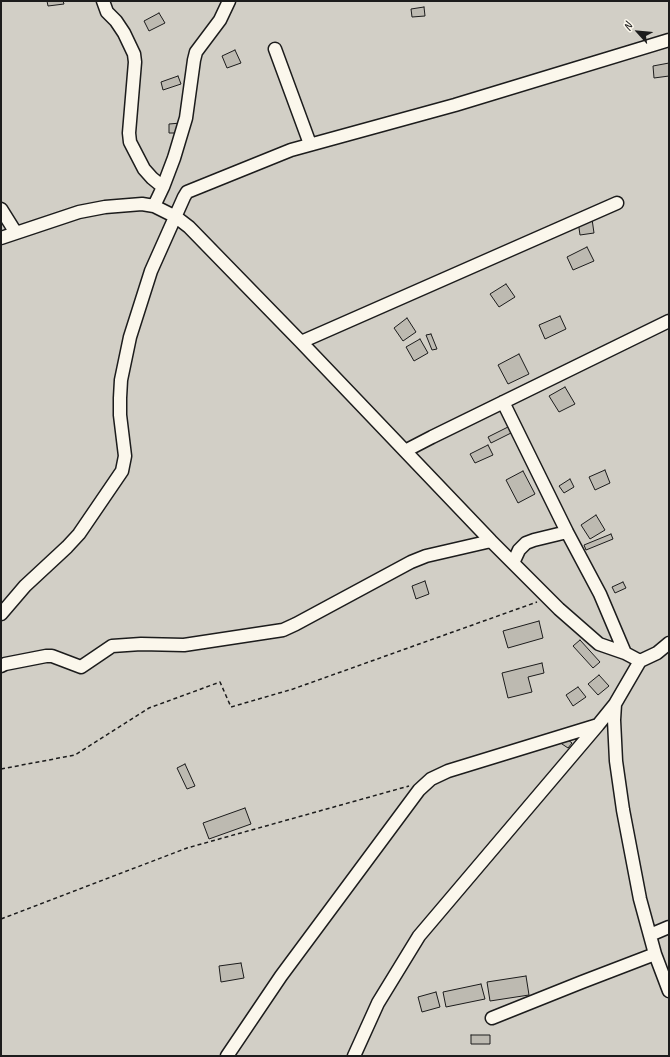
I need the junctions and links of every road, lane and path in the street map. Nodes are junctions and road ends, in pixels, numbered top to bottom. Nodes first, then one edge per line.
1 (103, 1) edge
2 (230, 1) edge
3 (669, 40) edge
4 (275, 49) dead end
5 (310, 144) junction
6 (163, 187) junction
7 (617, 203) dead end
8 (154, 206) junction
9 (1, 209) edge
10 (176, 217) junction
11 (16, 233) junction
12 (1, 238) edge
13 (669, 321) edge
14 (301, 342) junction
15 (504, 402) junction
16 (405, 451) junction
17 (567, 532) junction
18 (491, 541) junction
19 (513, 563) junction
20 (548, 598) junction
21 (1, 614) edge
22 (669, 643) edge
23 (625, 653) junction
24 (640, 661) junction
25 (1, 666) edge
26 (615, 704) junction
27 (598, 725) junction
28 (1, 769) edge
29 (409, 786) dead end
30 (1, 919) edge
31 (669, 928) edge
32 (650, 935) junction
33 (655, 954) junction
34 (669, 992) edge
35 (492, 1018) dead end
36 (227, 1056) edge
37 (354, 1056) edge

1 - 6 street
2 - 6 street
3 - 5 street
4 - 5 street
5 - 10 street
6 - 8 street
7 - 14 street
8 - 10 street
8 - 11 street
9 - 11 street
10 - 14 street
10 - 21 street
11 - 12 street
13 - 15 street
14 - 16 street
15 - 16 street
15 - 17 street
16 - 18 street
17 - 19 street
17 - 23 street
18 - 19 street
18 - 25 street
19 - 20 street
20 - 23 street
20 - 28 path
22 - 24 street
23 - 24 street
24 - 26 street
26 - 27 street
26 - 32 street
27 - 36 street
27 - 37 street
29 - 30 path
31 - 32 street
32 - 33 street
33 - 34 street
33 - 35 street

